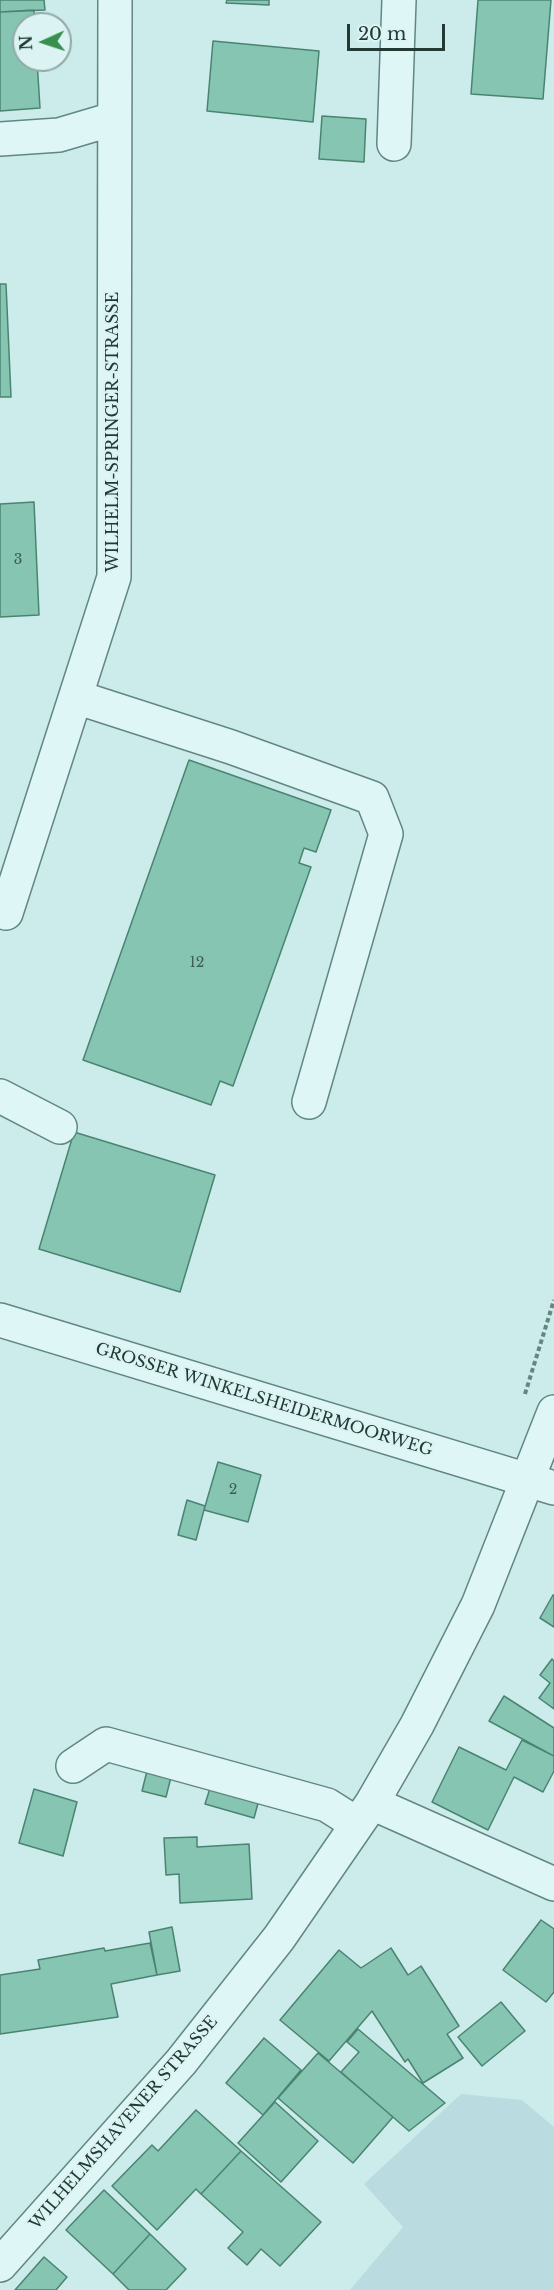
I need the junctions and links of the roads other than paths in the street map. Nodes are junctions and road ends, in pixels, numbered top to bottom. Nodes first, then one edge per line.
1 (115, 0) edge
2 (399, 0) edge
3 (113, 119) junction
4 (0, 139) edge
5 (394, 144) dead end
6 (76, 697) junction
7 (2, 920) edge
8 (0, 1096) edge
9 (309, 1102) dead end
10 (60, 1127) dead end
11 (0, 1320) edge
12 (554, 1412) edge
13 (541, 1484) edge
14 (74, 1766) dead end
15 (364, 1814) junction
16 (554, 1884) edge
17 (0, 2265) edge

1 - 3 street, WILHELM-SPRINGER-STRASSE
2 - 5 street
3 - 4 street
3 - 6 street, WILHELM-SPRINGER-STRASSE
6 - 7 street, WILHELM-SPRINGER-STRASSE
6 - 9 street
8 - 10 street
11 - 13 street, GROSSER WINKELSHEIDERMOORWEG
12 - 13 street, WILHELMSHAVENER STRASSE
13 - 15 street, WILHELMSHAVENER STRASSE
14 - 15 street
15 - 16 street
15 - 17 street, WILHELMSHAVENER STRASSE

